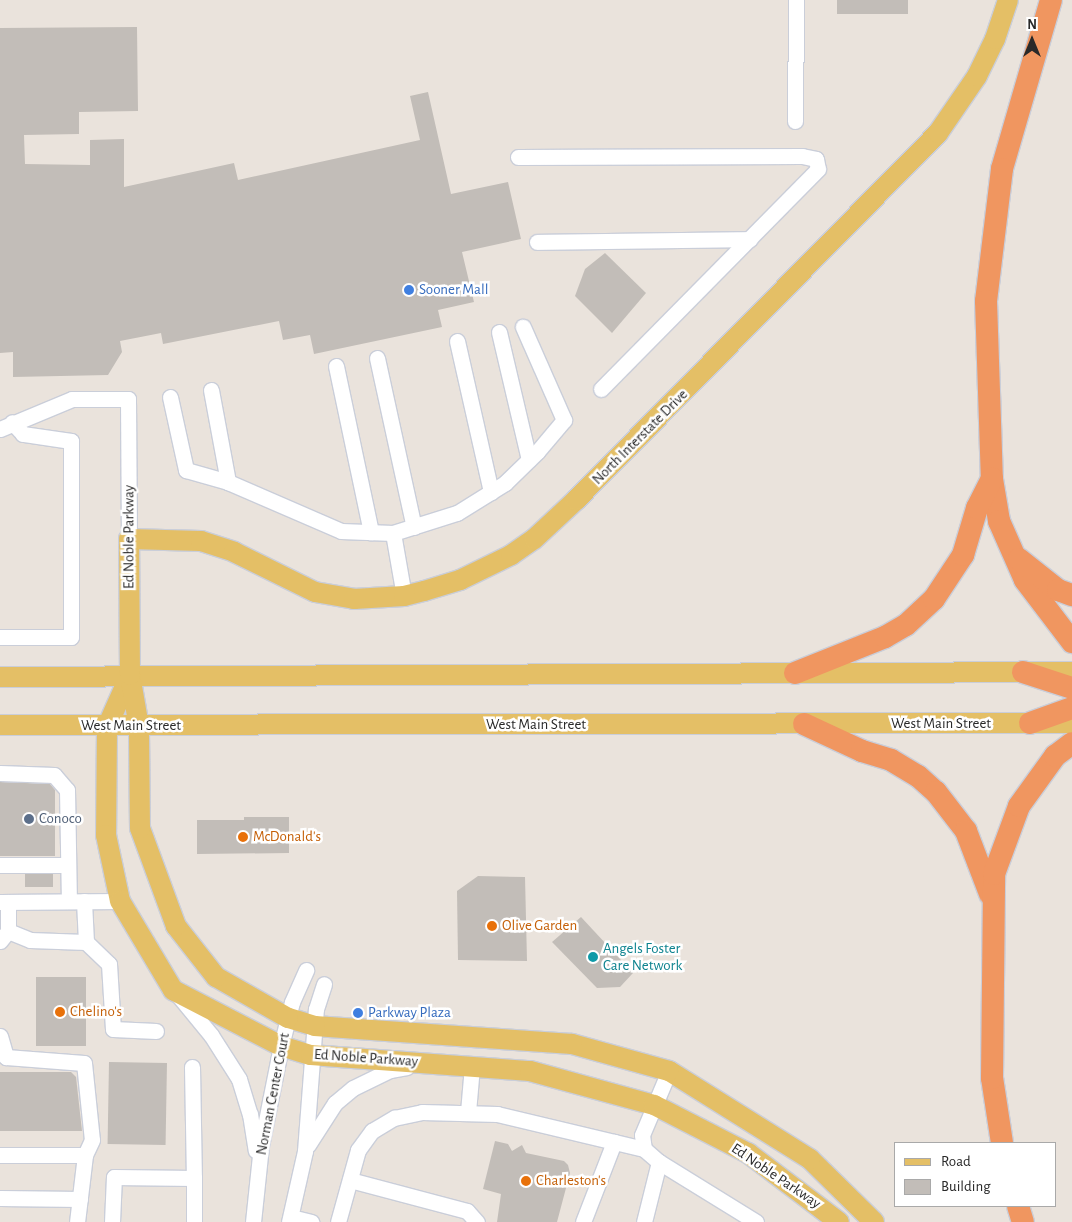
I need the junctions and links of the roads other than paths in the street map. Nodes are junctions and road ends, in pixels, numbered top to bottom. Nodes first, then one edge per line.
1 (796, 0) edge
2 (1008, 0) edge
3 (1050, 0) edge
4 (795, 121) dead end
5 (518, 157) dead end
6 (750, 239) junction
7 (537, 242) dead end
8 (523, 326) dead end
9 (499, 332) dead end
10 (457, 341) dead end
11 (377, 358) dead end
12 (336, 366) dead end
13 (601, 389) dead end
14 (211, 390) dead end
15 (170, 397) dead end
16 (6, 425) edge
17 (529, 460) junction
18 (992, 479) junction
19 (228, 482) junction
20 (491, 492) junction
21 (414, 526) junction
22 (371, 532) junction
23 (393, 533) junction
24 (129, 539) junction
25 (1010, 549) junction
26 (1072, 595) edge
27 (404, 596) junction
28 (0, 637) edge
29 (1072, 642) edge
30 (1022, 672) junction
31 (1072, 672) edge
32 (795, 673) junction
33 (130, 675) junction
34 (0, 677) edge
35 (1072, 688) edge
36 (1072, 708) edge
37 (1030, 723) junction
38 (1072, 723) edge
39 (804, 724) junction
40 (0, 725) edge
41 (139, 726) junction
42 (107, 727) junction
43 (1072, 743) edge
44 (0, 773) edge
45 (0, 864) edge
46 (68, 864) junction
47 (992, 899) junction
48 (69, 901) junction
49 (84, 901) junction
50 (120, 901) junction
51 (4, 902) edge
52 (4, 936) edge
53 (86, 942) junction
54 (306, 970) dead end
55 (324, 984) dead end
56 (173, 990) junction
57 (288, 1018) junction
58 (314, 1026) junction
59 (156, 1031) dead end
60 (0, 1036) edge
61 (281, 1046) junction
62 (311, 1055) junction
63 (429, 1063) junction
64 (472, 1066) junction
65 (192, 1068) dead end
66 (669, 1071) junction
67 (654, 1105) junction
68 (468, 1112) junction
69 (614, 1142) junction
70 (1002, 1142) edge
71 (644, 1149) junction
72 (305, 1151) junction
73 (0, 1155) edge
74 (85, 1155) junction
75 (659, 1162) junction
76 (194, 1178) junction
77 (259, 1178) junction
78 (350, 1180) junction
79 (0, 1198) edge
80 (80, 1199) junction
81 (1018, 1207) edge
82 (290, 1219) edge
83 (77, 1222) edge
84 (112, 1222) edge
85 (194, 1222) edge
86 (253, 1222) edge
87 (311, 1222) edge
88 (338, 1222) edge
89 (477, 1222) edge
90 (583, 1222) edge
91 (644, 1222) edge
92 (756, 1222) edge
93 (839, 1222) edge
94 (874, 1222) edge
95 (1023, 1222) edge

1 - 4 street
2 - 27 main road, North Interstate Drive
3 - 18 highway
5 - 6 street
6 - 7 street
6 - 13 street
8 - 17 street
9 - 17 street
10 - 20 street
11 - 21 street
12 - 22 street
14 - 19 street
15 - 19 street
16 - 24 street, Ed Noble Parkway
16 - 28 street
17 - 20 street
18 - 25 highway
18 - 32 highway
19 - 22 street
20 - 21 street
21 - 23 street
22 - 23 street
23 - 27 street
24 - 27 main road, North Interstate Drive
24 - 33 main road, Ed Noble Parkway
25 - 26 highway
25 - 29 highway
30 - 31 main road
30 - 32 main road
30 - 35 highway
32 - 33 main road
33 - 34 main road
33 - 41 main road, Ed Noble Parkway
33 - 42 main road, Ed Noble Parkway
36 - 37 highway
37 - 38 main road, West Main Street
37 - 39 main road, West Main Street
39 - 41 main road, West Main Street
39 - 47 highway
40 - 42 main road, West Main Street
41 - 42 main road, West Main Street
41 - 57 main road, Ed Noble Parkway
42 - 50 main road, Ed Noble Parkway
43 - 47 highway
44 - 46 street
45 - 46 street
46 - 48 street
47 - 70 highway
48 - 49 street
48 - 51 street
49 - 50 street
49 - 53 street
50 - 56 main road, Ed Noble Parkway
51 - 52 street
52 - 53 street
53 - 59 street
54 - 57 street, Norman Center Court
55 - 58 street, Norman Center Court
56 - 61 main road, Ed Noble Parkway
56 - 77 street
57 - 58 main road, Ed Noble Parkway
57 - 61 street, Norman Center Court
58 - 62 street, Norman Center Court
58 - 66 main road, Ed Noble Parkway
60 - 74 street
61 - 62 main road, Ed Noble Parkway
61 - 77 street, Norman Center Court
62 - 63 main road, Ed Noble Parkway
62 - 72 street, Norman Center Court
63 - 64 main road, Ed Noble Parkway
63 - 72 street
64 - 67 main road, Ed Noble Parkway
64 - 68 street
65 - 76 street
66 - 67 street
66 - 94 main road, Ed Noble Parkway
67 - 71 street
67 - 93 main road, Ed Noble Parkway
68 - 69 street
68 - 78 street
69 - 71 street
69 - 90 street
71 - 75 street
72 - 82 street, Norman Center Court
73 - 74 street
74 - 80 street
75 - 91 street
75 - 92 street
76 - 84 street
76 - 85 street
77 - 86 street, Norman Center Court
78 - 88 street
78 - 89 street
79 - 80 street
80 - 83 street
81 - 95 highway
82 - 87 street

